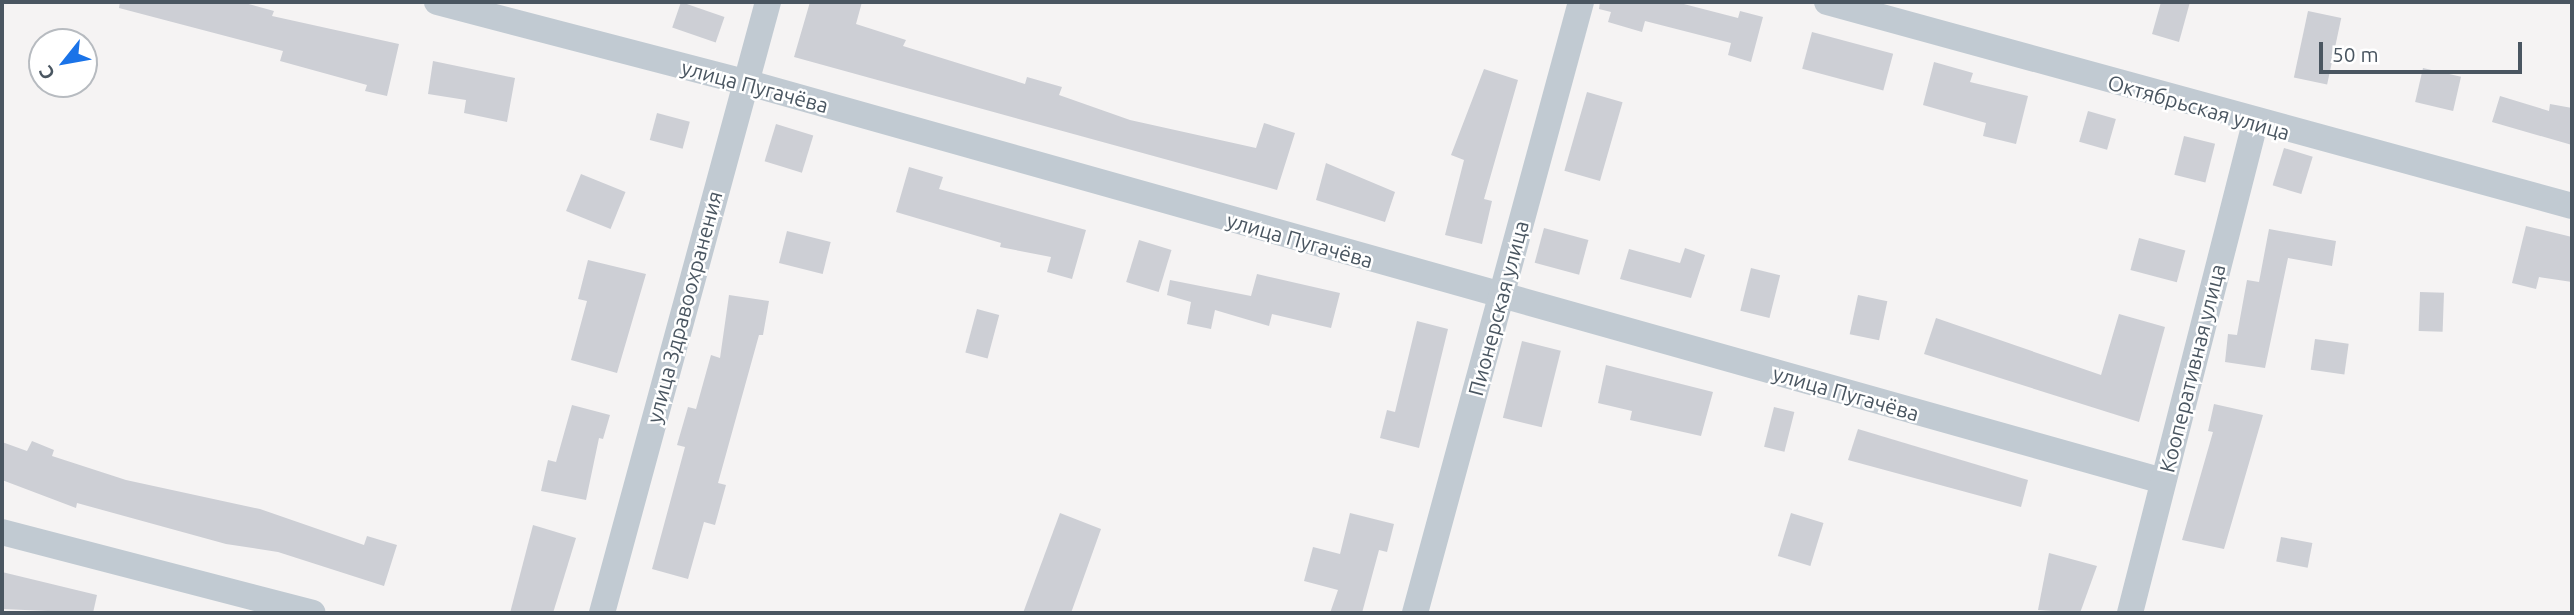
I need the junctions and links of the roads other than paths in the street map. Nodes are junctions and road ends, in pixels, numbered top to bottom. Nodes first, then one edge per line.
1 (437, 2) edge
2 (768, 2) edge
3 (1581, 2) edge
4 (1827, 2) edge
5 (745, 82) junction
6 (2255, 123) junction
7 (2572, 206) edge
8 (1501, 297) junction
9 (2163, 481) junction
10 (2, 532) edge
11 (313, 613) edge
12 (602, 613) edge
13 (1415, 613) edge
14 (2130, 613) edge

1 - 5 street, улица Пугачёва
2 - 5 street, улица Здравоохранения
3 - 8 street, Пионерская улица
4 - 6 street, Октябрьская улица
5 - 8 street, улица Пугачёва
5 - 12 street, улица Здравоохранения
6 - 7 street, Октябрьская улица
6 - 9 street, Кооперативная улица
8 - 9 street, улица Пугачёва
8 - 13 street, Пионерская улица
9 - 14 street, Кооперативная улица
10 - 11 street

